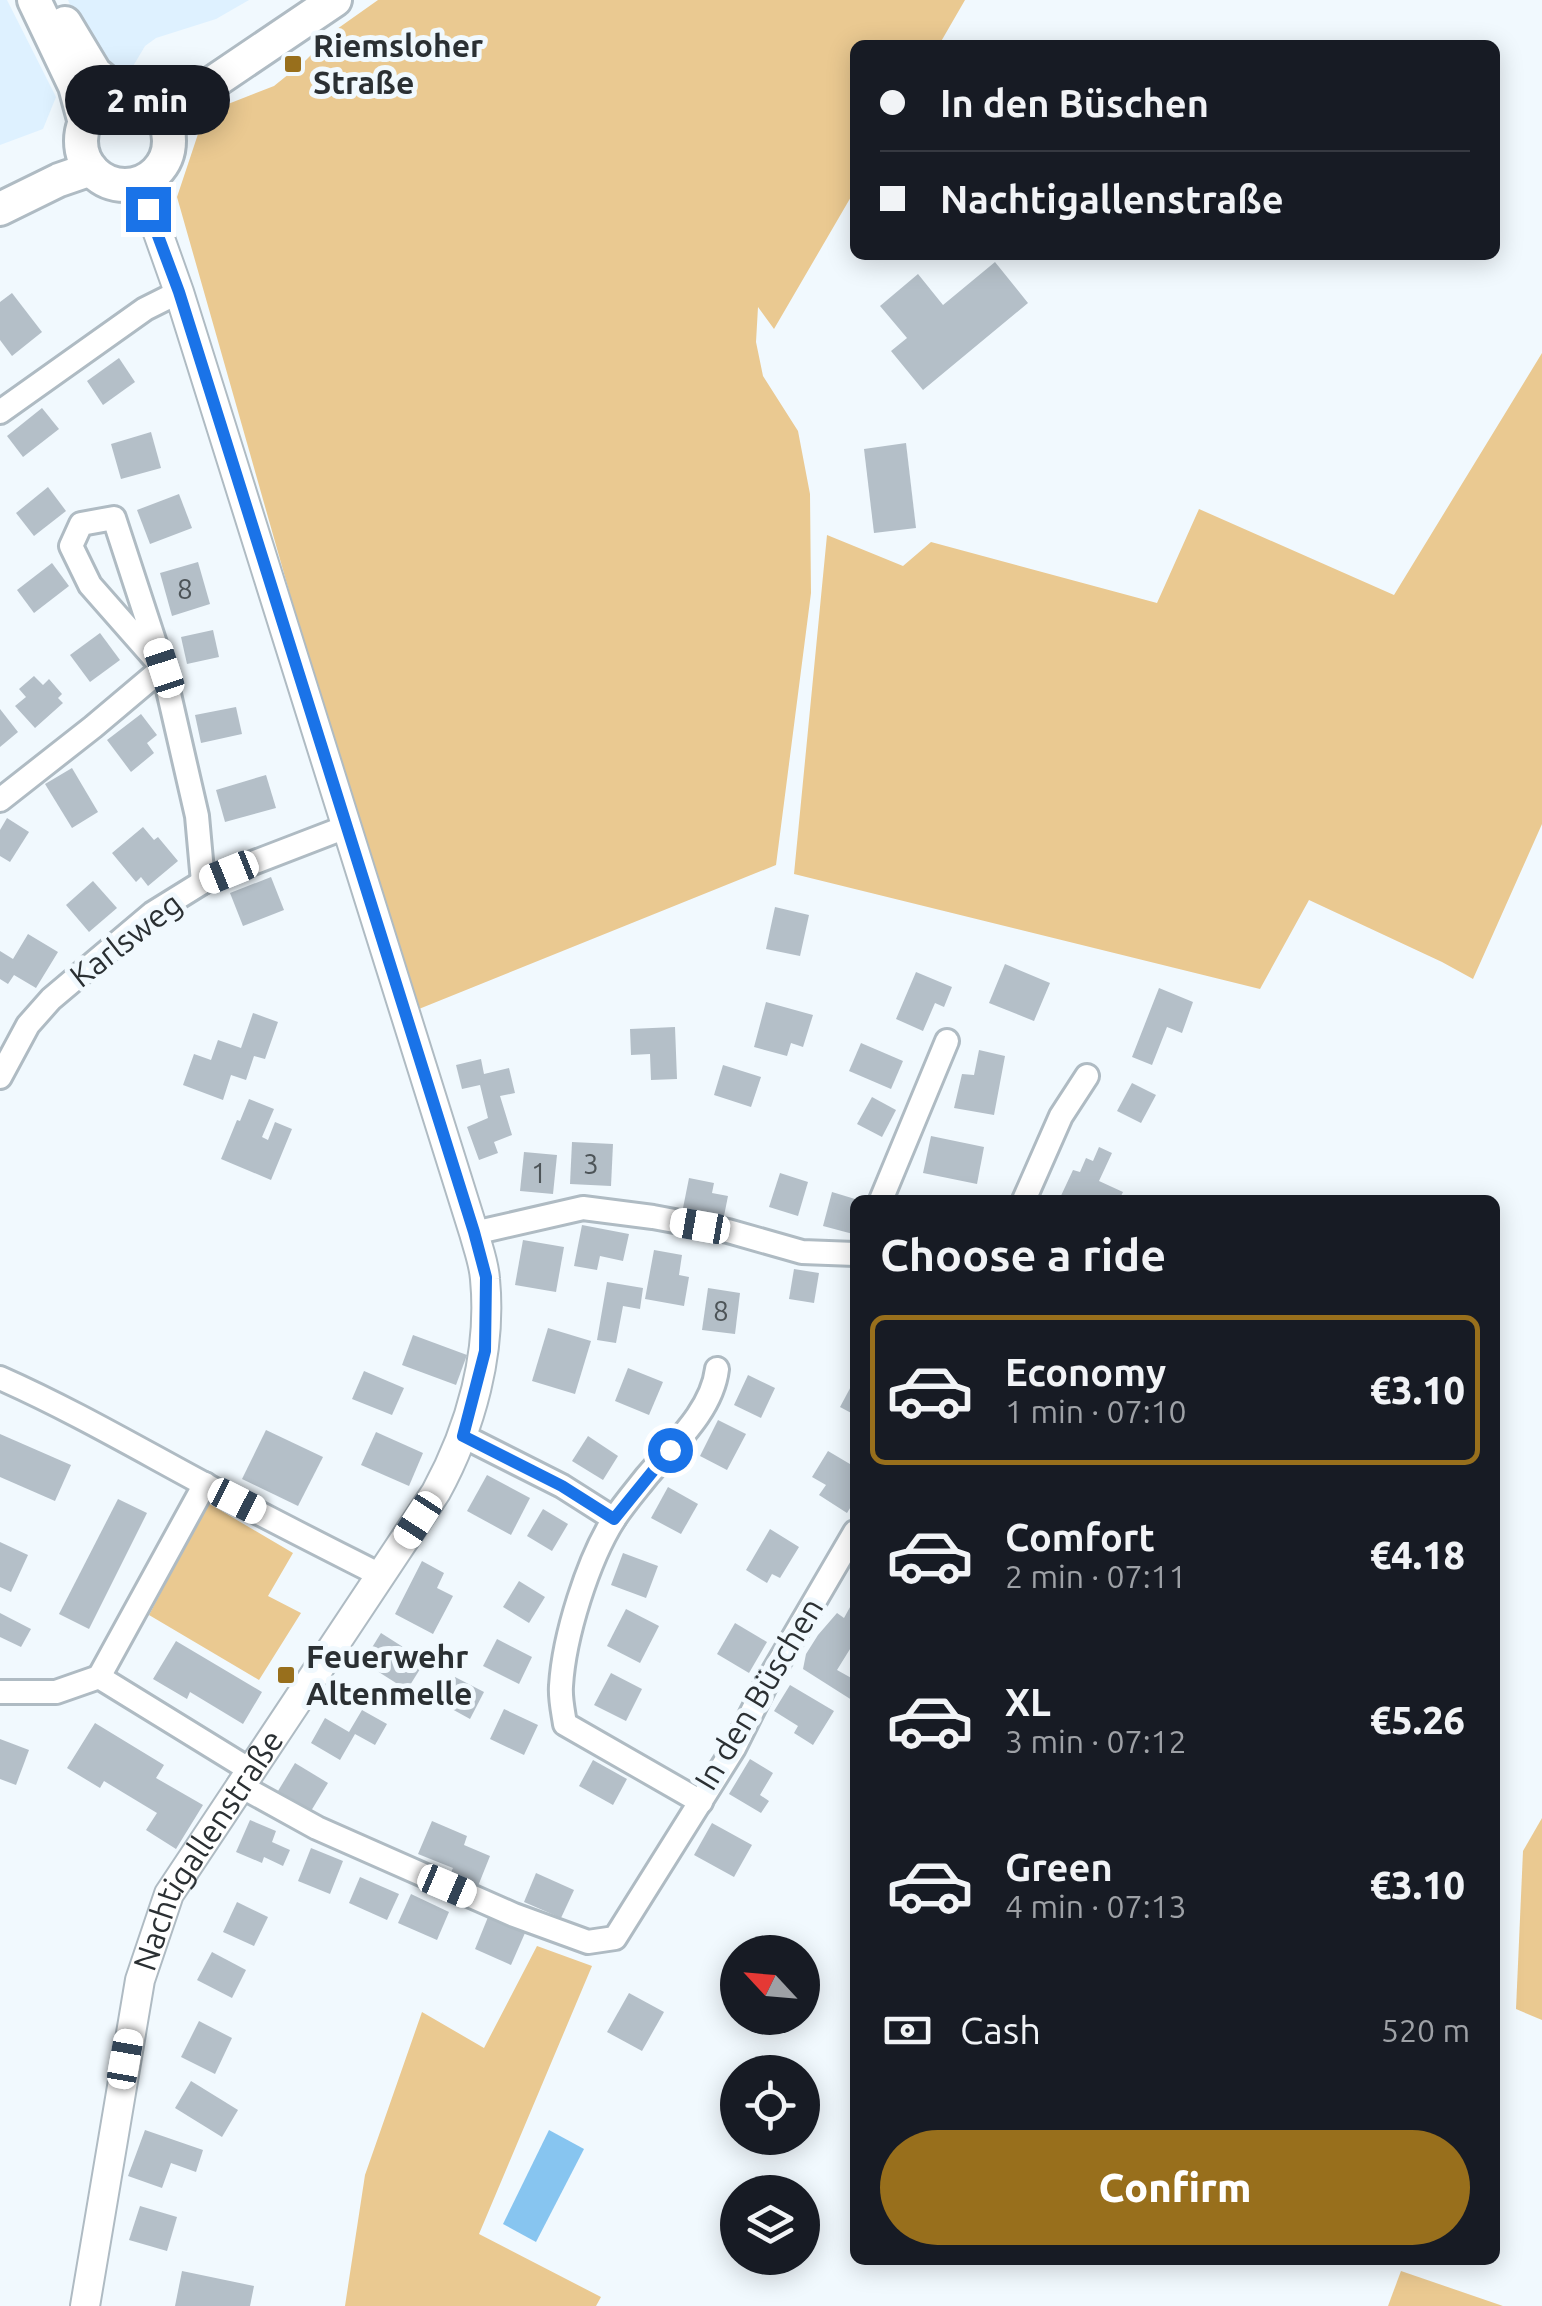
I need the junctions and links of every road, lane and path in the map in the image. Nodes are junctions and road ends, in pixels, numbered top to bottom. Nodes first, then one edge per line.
1 (34, 0) edge
2 (53, 0) edge
3 (335, 0) edge
4 (124, 97) junction
5 (162, 117) junction
6 (83, 128) junction
7 (91, 170) junction
8 (140, 182) junction
9 (0, 185) edge
10 (0, 209) edge
11 (179, 292) junction
12 (0, 412) edge
13 (164, 668) junction
14 (0, 800) edge
15 (346, 827) junction
16 (203, 882) junction
17 (948, 1041) dead end
18 (0, 1076) edge
19 (1087, 1076) dead end
20 (883, 1195) edge
21 (1026, 1195) edge
22 (474, 1232) junction
23 (850, 1254) edge
24 (718, 1369) dead end
25 (0, 1378) edge
26 (463, 1436) junction
27 (204, 1484) junction
28 (614, 1519) junction
29 (850, 1541) edge
30 (382, 1576) junction
31 (99, 1677) junction
32 (0, 1692) edge
33 (245, 1778) junction
34 (702, 1802) junction
35 (86, 2306) edge

1 - 6 main road
2 - 4 main road
3 - 5 main road
4 - 5 main road
4 - 6 main road
5 - 8 main road
6 - 7 main road
6 - 9 main road
7 - 8 main road
7 - 10 main road
8 - 11 street, Nachtigallenstraße
11 - 12 street
11 - 15 street, Nachtigallenstraße
13 - 13 street
13 - 14 street
13 - 16 street
15 - 16 street, Karlsweg
15 - 22 street, Nachtigallenstraße
16 - 18 street, Karlsweg
17 - 20 street
19 - 21 street
22 - 23 street
22 - 26 street, Nachtigallenstraße
24 - 28 street, In den Büschen
25 - 27 street
26 - 28 street
26 - 30 street, Nachtigallenstraße
27 - 30 street
27 - 31 street
28 - 34 street, In den Büschen
29 - 34 street, In den Büschen
30 - 33 street, Nachtigallenstraße
31 - 32 street
31 - 33 street
33 - 34 street
33 - 35 street, Nachtigallenstraße

